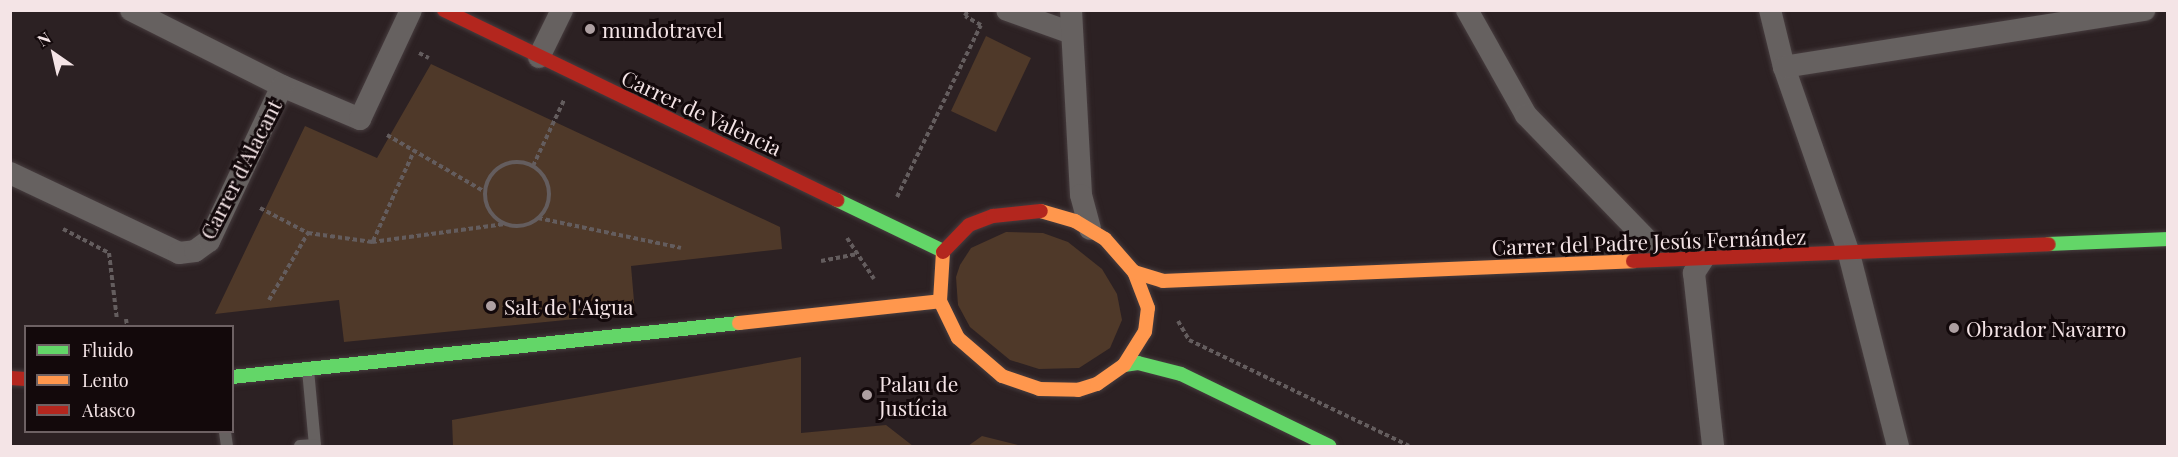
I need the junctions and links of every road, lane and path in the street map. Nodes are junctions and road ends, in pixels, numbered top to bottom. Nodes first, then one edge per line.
1 (131, 10) edge
2 (411, 10) edge
3 (444, 10) edge
4 (561, 10) edge
5 (968, 10) edge
6 (1071, 10) edge
7 (1467, 10) edge
8 (1770, 10) edge
9 (2145, 10) edge
10 (1016, 12) edge
11 (1072, 33) junction
12 (539, 57) junction
13 (1784, 67) junction
14 (576, 75) junction
15 (282, 86) junction
16 (387, 135) dead end
17 (414, 150) junction
18 (532, 166) junction
19 (10, 173) edge
20 (485, 192) junction
21 (57, 195) junction
22 (888, 195) dead end
23 (260, 208) dead end
24 (538, 218) junction
25 (505, 224) junction
26 (840, 228) dead end
27 (1090, 229) junction
28 (308, 233) junction
29 (2168, 239) edge
30 (1647, 240) dead end
31 (372, 242) junction
32 (681, 248) dead end
33 (943, 251) junction
34 (857, 254) junction
35 (1849, 254) junction
36 (1702, 259) junction
37 (821, 261) dead end
38 (1134, 272) junction
39 (1173, 281) junction
40 (269, 300) dead end
41 (940, 302) junction
42 (893, 306) junction
43 (126, 319) dead end
44 (117, 320) dead end
45 (127, 325) edge
46 (1124, 365) junction
47 (308, 369) junction
48 (234, 377) edge
49 (315, 446) edge
50 (300, 447) edge
51 (1329, 447) edge
52 (1409, 447) edge
53 (1713, 447) edge
54 (1898, 447) edge

1 - 15 street
2 - 15 street
3 - 12 main road, Carrer de València
4 - 12 street
5 - 22 path
6 - 11 street
7 - 30 street
8 - 13 street
9 - 13 street
10 - 11 street
11 - 27 street
12 - 14 main road, Carrer de València
13 - 35 street
14 - 18 path
14 - 33 main road, Carrer de València
15 - 21 street, Carrer d'Alacant
16 - 17 path
17 - 20 path
17 - 31 path
18 - 20 path
18 - 24 path
19 - 21 street
20 - 25 path
21 - 44 path
23 - 28 path
24 - 25 path
24 - 32 path
25 - 31 path
26 - 34 path
27 - 33 main road
27 - 38 main road
28 - 31 path
28 - 40 path
29 - 35 main road, Carrer del Padre Jesús Fernández
33 - 41 main road
34 - 37 path
34 - 42 path
35 - 36 main road, Carrer del Padre Jesús Fernández
35 - 54 street
36 - 39 main road, Carrer del Padre Jesús Fernández
36 - 53 street
38 - 39 main road, Carrer del Padre Jesús Fernández
38 - 46 main road
39 - 52 path
41 - 42 main road
41 - 46 main road
42 - 47 main road
43 - 45 path
46 - 51 main road
47 - 48 main road
47 - 49 lane
49 - 50 lane

